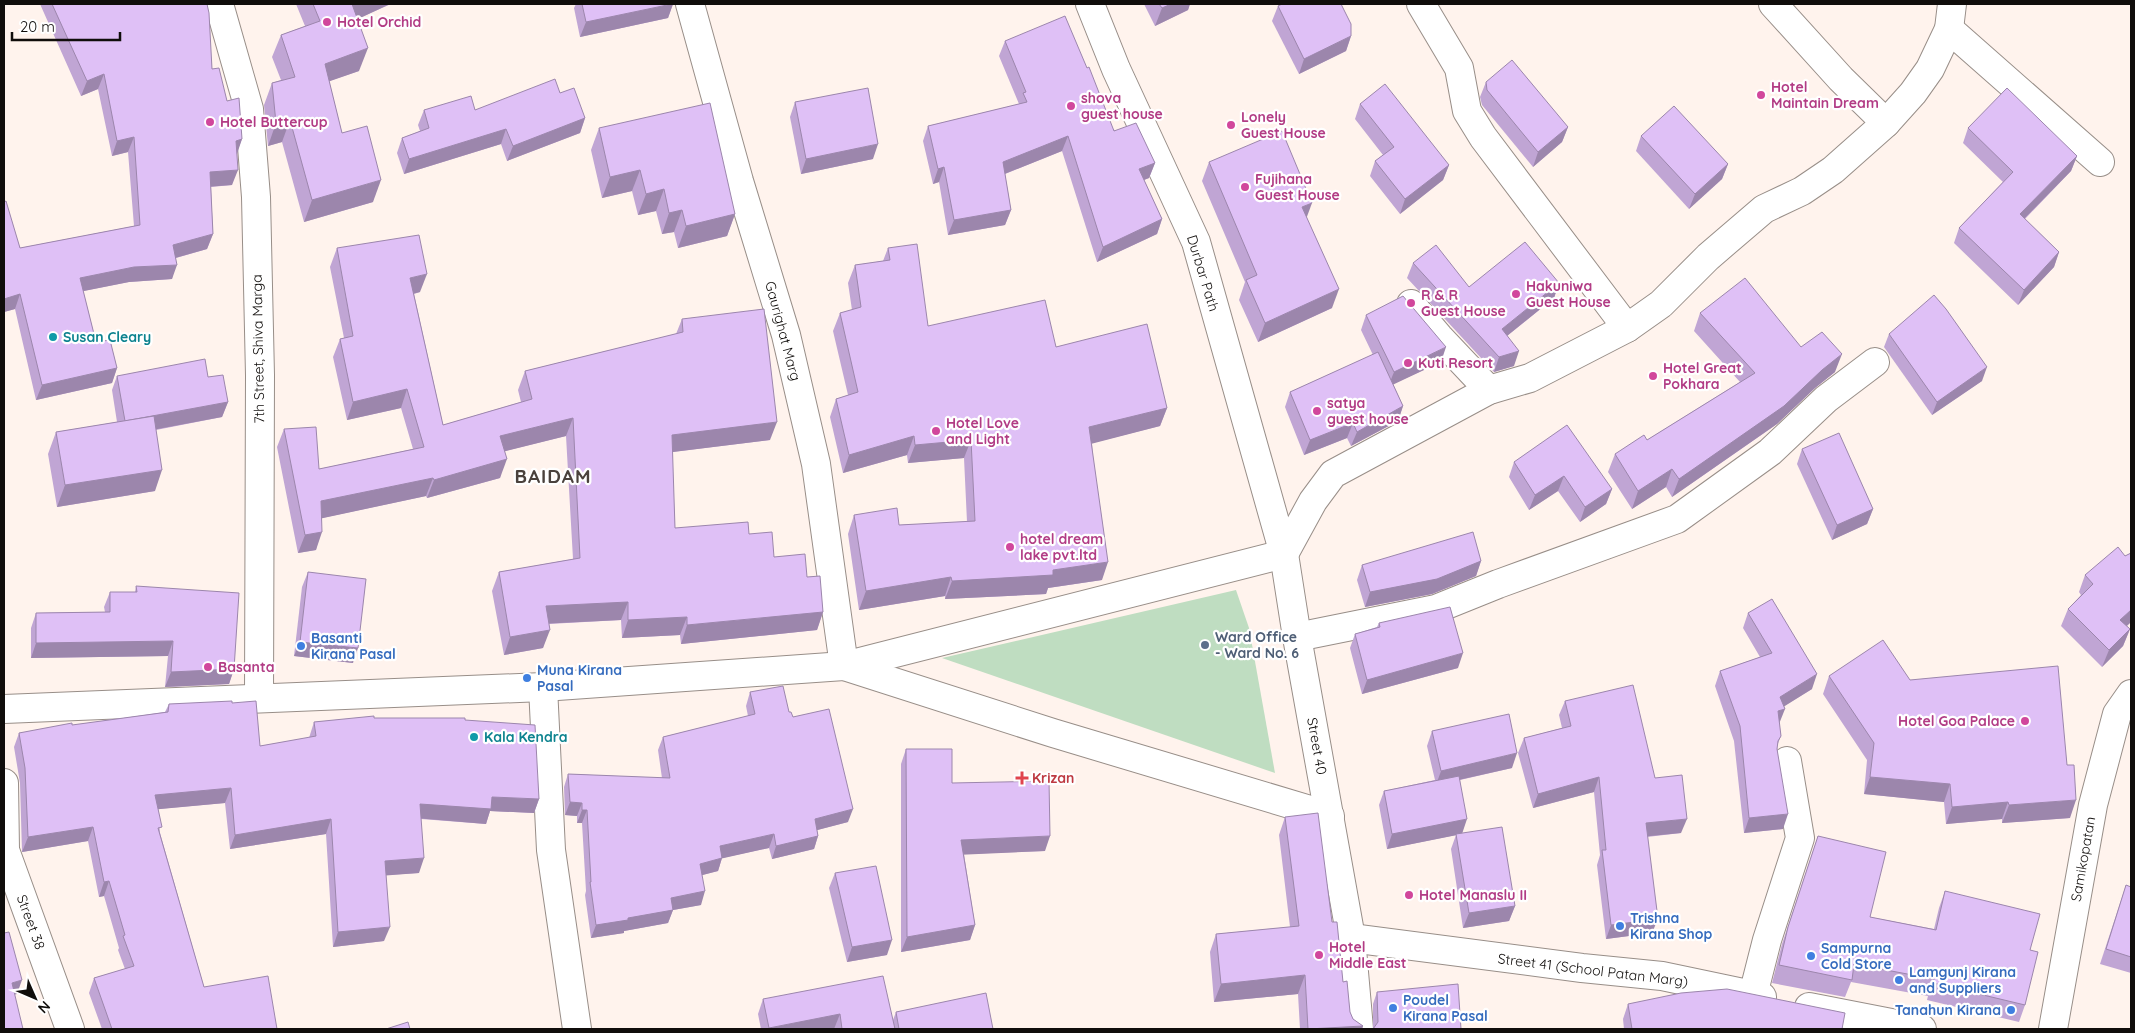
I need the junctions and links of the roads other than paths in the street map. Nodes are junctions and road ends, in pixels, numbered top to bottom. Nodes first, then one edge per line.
1 (219, 4) edge
2 (690, 4) edge
3 (1090, 4) edge
4 (1422, 4) edge
5 (1774, 4) edge
6 (1950, 16) edge
7 (1886, 123) junction
8 (2100, 162) dead end
9 (1411, 304) edge
10 (1627, 328) junction
11 (1875, 362) dead end
12 (1489, 390) junction
13 (1284, 554) junction
14 (1297, 637) junction
15 (844, 666) junction
16 (543, 687) junction
17 (2131, 694) edge
18 (259, 698) junction
19 (4, 709) edge
20 (1787, 761) dead end
21 (4, 783) edge
22 (1330, 816) junction
23 (1350, 938) junction
24 (1753, 995) junction
25 (1888, 1026) edge
26 (70, 1029) edge
27 (577, 1029) edge
28 (1359, 1029) edge
29 (1922, 1029) edge
30 (2053, 1029) edge

1 - 18 street, 7th Street, Shiva Marga
2 - 15 street, Gaurighat Marg
3 - 13 street, Durbar Path
4 - 10 street
5 - 7 street
6 - 7 street
6 - 8 street
7 - 10 street
9 - 12 street
10 - 12 street
11 - 14 street
12 - 13 street
13 - 14 street, Street 40
13 - 15 street
14 - 22 street, Street 40
15 - 16 street
15 - 22 street
16 - 18 street
16 - 27 street
17 - 30 street, Samikopatan
18 - 19 street
20 - 24 street
21 - 26 street, Street 38
22 - 23 street, Street 40
23 - 24 street, Street 41 (School Patan Marg)
23 - 28 street, Street 40
24 - 25 street, Street 41 (School Patan Marg)
25 - 29 street, Street 41 (School Patan Marg)

